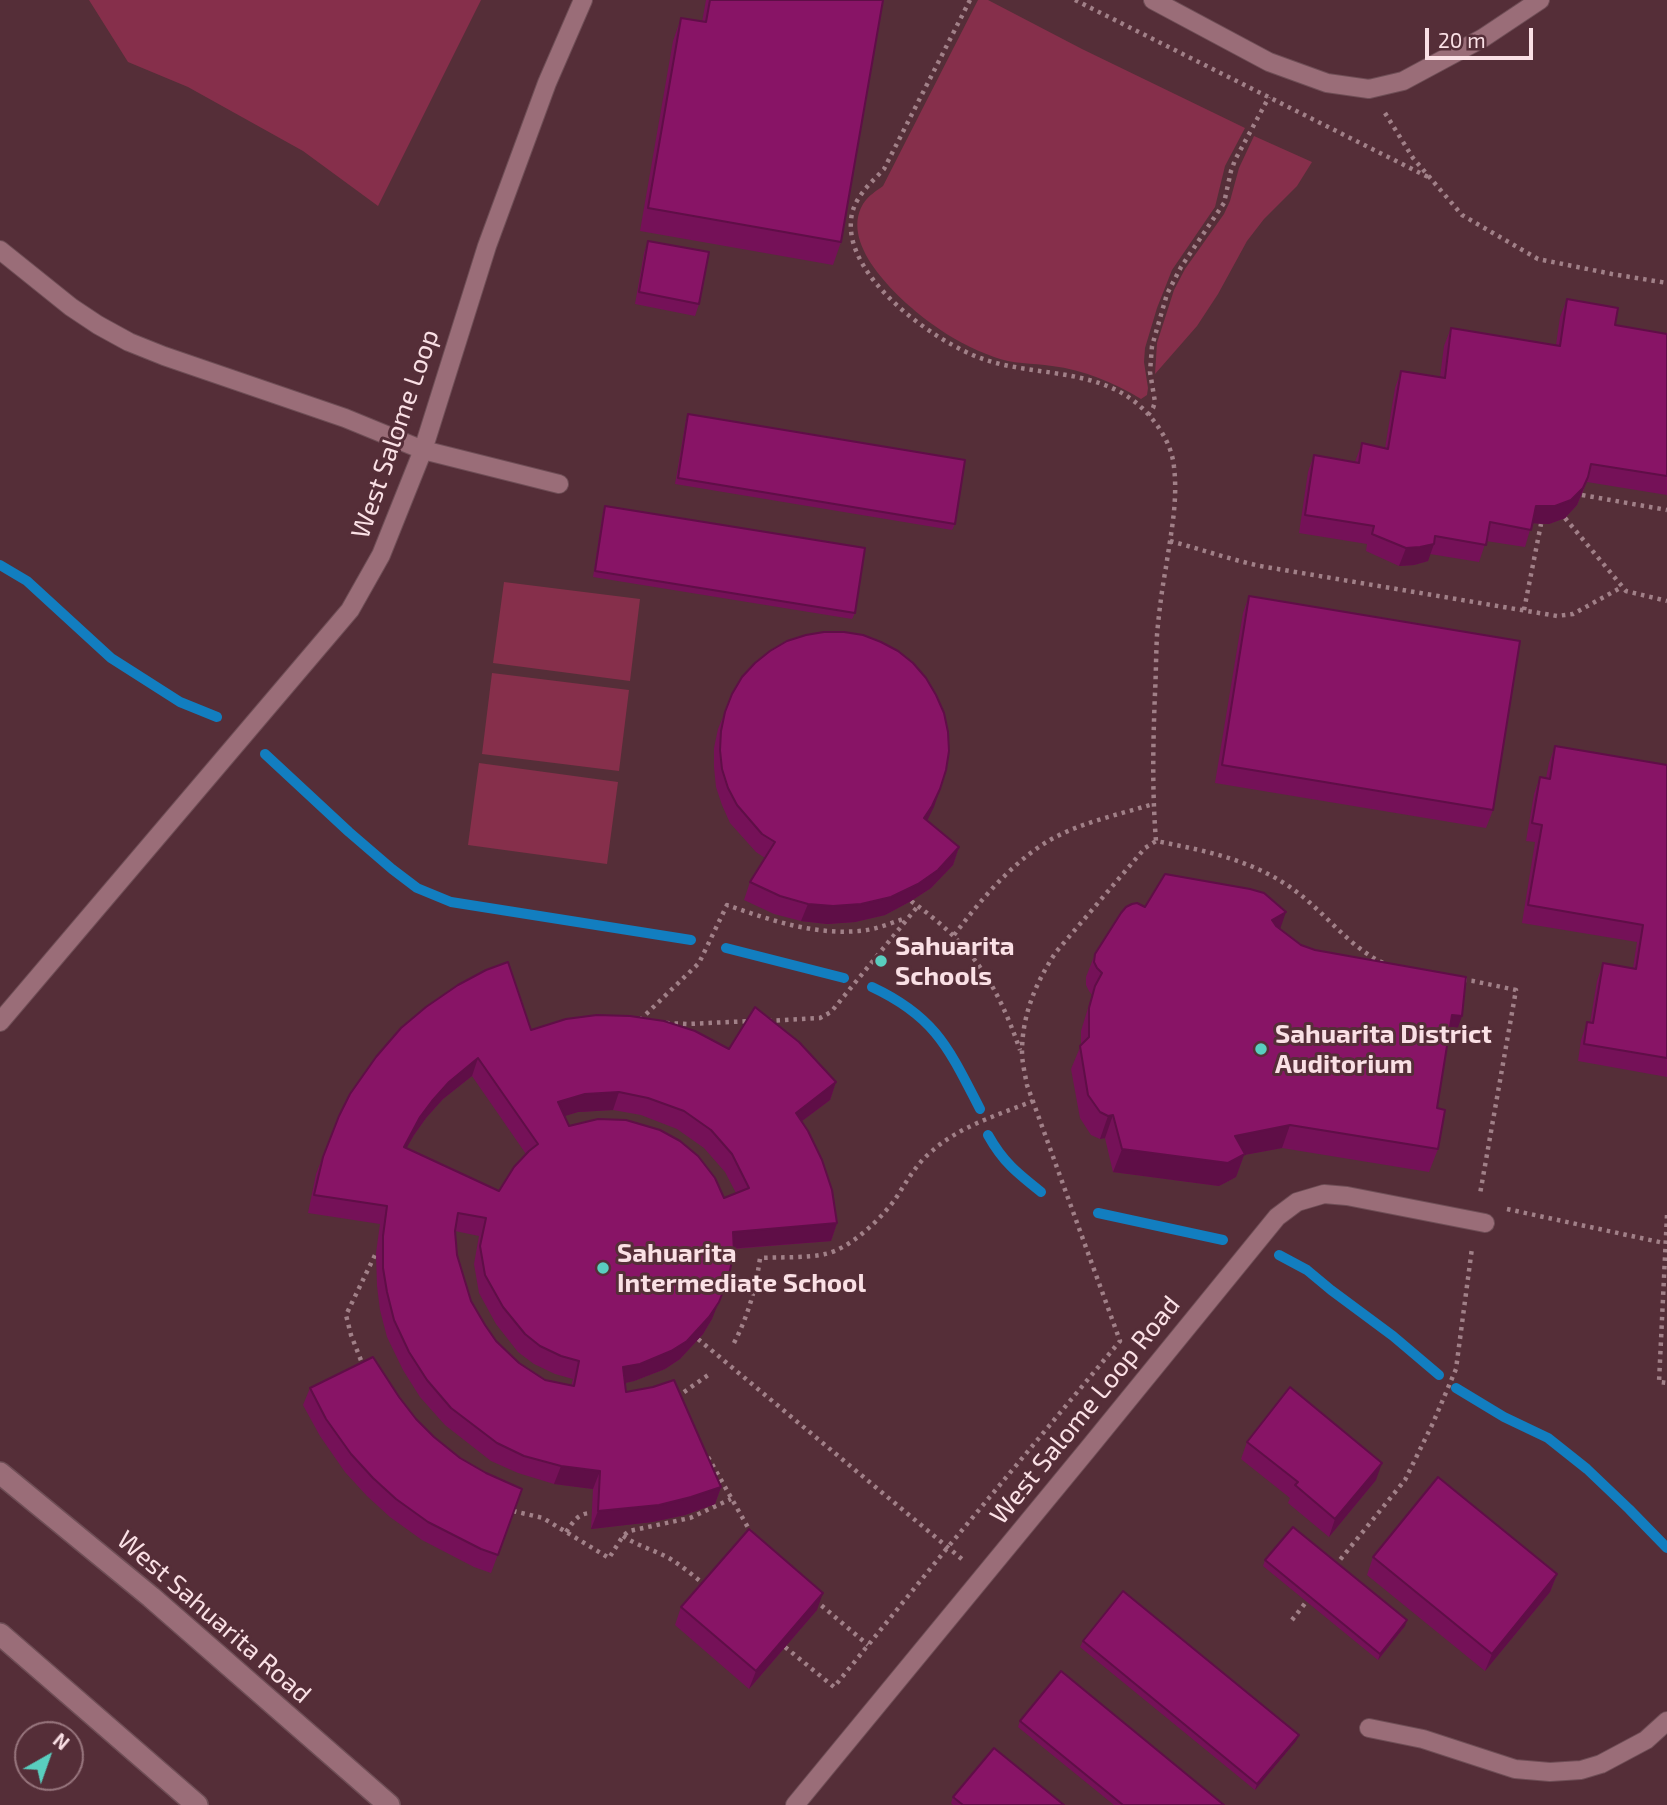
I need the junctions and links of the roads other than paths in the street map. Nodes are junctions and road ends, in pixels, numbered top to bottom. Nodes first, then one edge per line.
1 (583, 0) edge
2 (1153, 0) edge
3 (1540, 0) edge
4 (0, 250) edge
5 (423, 450) junction
6 (559, 484) dead end
7 (0, 1023) edge
8 (1480, 1216) road end
9 (0, 1473) edge
10 (0, 1634) edge
11 (1667, 1721) edge
12 (1369, 1728) dead end
13 (197, 1805) edge
14 (389, 1805) edge
15 (795, 1805) edge

1 - 5 lane, West Salome Loop
2 - 3 lane
4 - 5 lane
5 - 6 lane
5 - 7 lane, West Salome Loop
8 - 15 lane, West Salome Loop Road
9 - 14 main road, West Sahuarita Road
10 - 13 main road
11 - 12 lane

